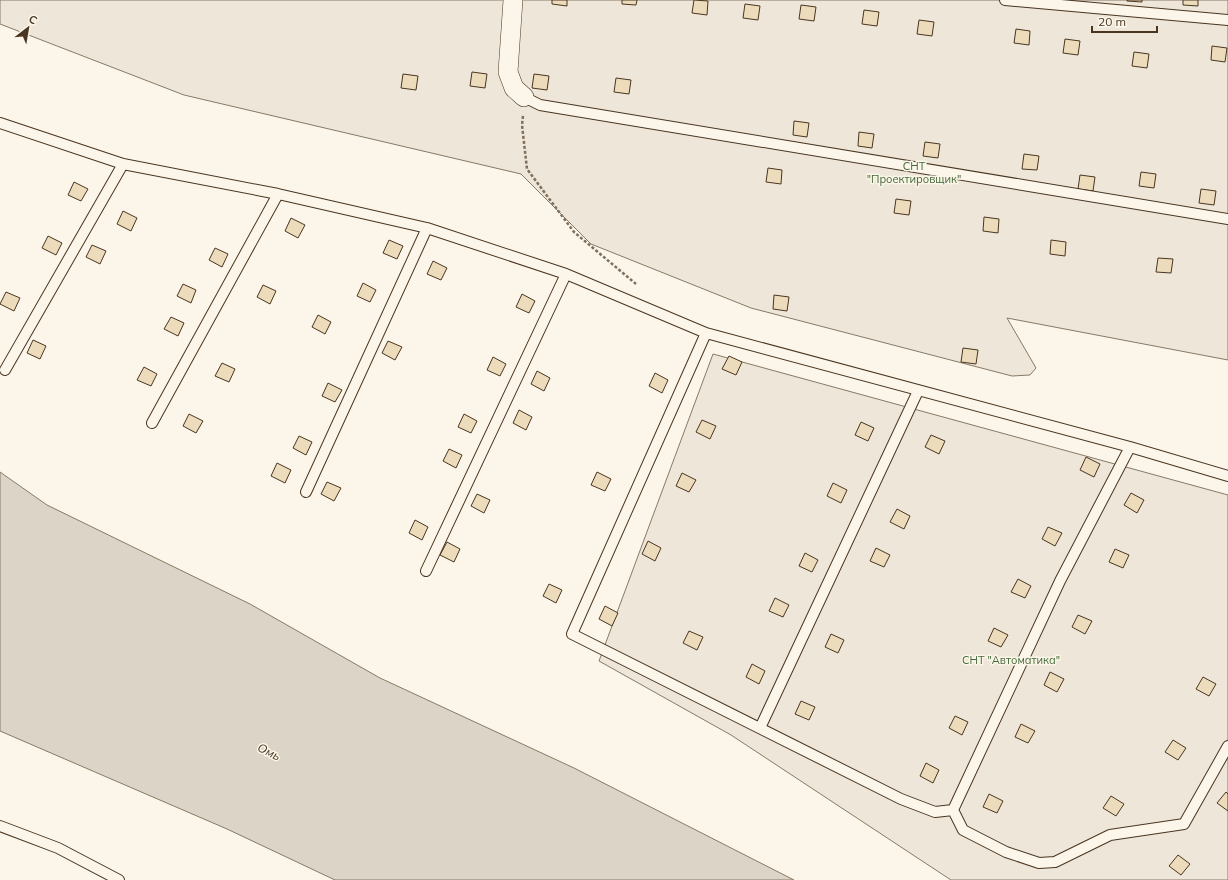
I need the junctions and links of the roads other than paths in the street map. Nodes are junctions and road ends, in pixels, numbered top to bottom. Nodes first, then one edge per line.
1 (513, 0) edge
2 (1005, 0) edge
3 (1228, 20) edge
4 (524, 97) joint
5 (0, 123) edge
6 (123, 164) junction
7 (278, 194) junction
8 (1228, 219) edge
9 (427, 228) junction
10 (566, 274) junction
11 (706, 333) junction
12 (5, 370) dead end
13 (918, 391) junction
14 (152, 423) dead end
15 (1130, 447) junction
16 (1228, 476) edge
17 (306, 492) dead end
18 (426, 570) dead end
19 (760, 728) junction
20 (1228, 746) edge
21 (953, 810) junction
22 (0, 826) edge
23 (120, 880) edge

1 - 4 street
2 - 3 lane
4 - 8 lane
5 - 6 lane
6 - 7 lane
6 - 12 lane
7 - 9 lane
7 - 14 lane
9 - 10 lane
9 - 17 lane
10 - 11 lane
10 - 18 lane
11 - 13 lane
11 - 19 lane
13 - 15 lane
13 - 19 lane
15 - 16 lane
15 - 21 lane
19 - 21 lane
20 - 21 lane
22 - 23 lane

